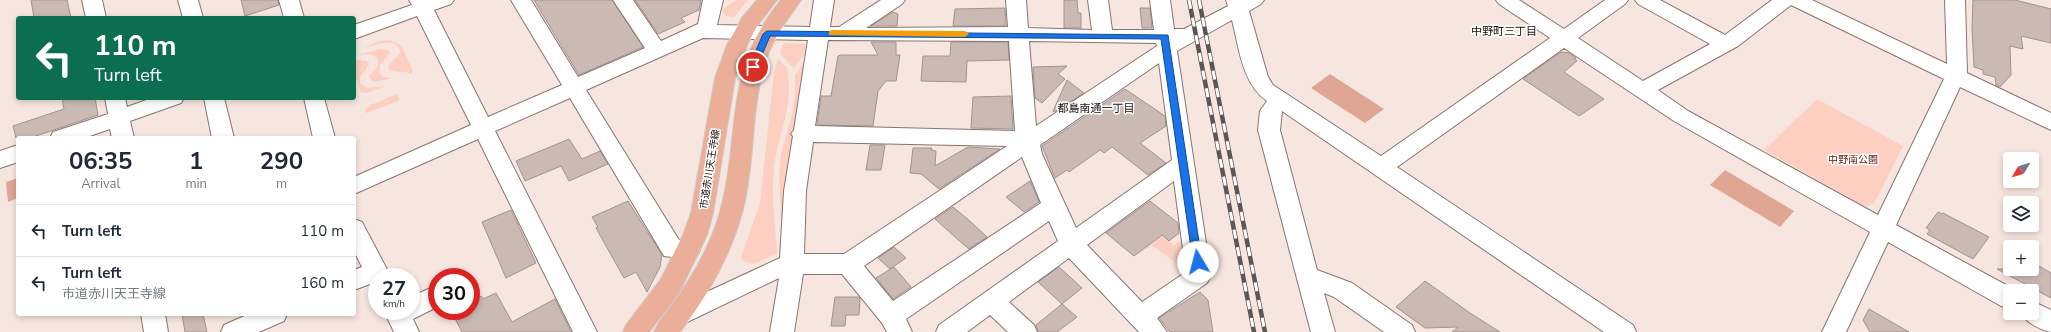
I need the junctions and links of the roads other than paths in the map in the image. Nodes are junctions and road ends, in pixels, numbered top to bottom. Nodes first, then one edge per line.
1 (92, 0) edge
2 (188, 0) edge
3 (289, 0) edge
4 (444, 0) edge
5 (521, 0) edge
6 (623, 0) edge
7 (767, 0) edge
8 (791, 0) edge
9 (824, 0) edge
10 (895, 0) edge
11 (1016, 0) edge
12 (1098, 0) edge
13 (1160, 0) edge
14 (1506, 0) edge
15 (1618, 0) edge
16 (1646, 0) edge
17 (1785, 0) edge
18 (1796, 0) edge
19 (1952, 1) edge
20 (716, 2) edge
21 (1243, 3) edge
22 (421, 4) edge
23 (96, 16) edge
24 (192, 16) edge
25 (293, 16) edge
26 (703, 30) junction
27 (356, 31) edge
28 (744, 33) junction
29 (844, 33) junction
30 (767, 34) junction
31 (820, 34) junction
32 (1018, 35) junction
33 (1103, 36) junction
34 (1564, 38) junction
35 (1166, 42) junction
36 (1726, 44) junction
37 (657, 50) junction
38 (1955, 77) junction
39 (574, 88) junction
40 (1642, 90) junction
41 (163, 100) edge
42 (214, 100) edge
43 (314, 100) edge
44 (1280, 100) junction
45 (117, 108) edge
46 (479, 119) junction
47 (2051, 122) edge
48 (802, 134) junction
49 (65, 136) edge
50 (123, 136) edge
51 (223, 136) edge
52 (324, 136) edge
53 (1028, 142) junction
54 (16, 155) edge
55 (0, 160) edge
56 (1184, 163) junction
57 (1380, 168) junction
58 (356, 185) edge
59 (1055, 206) junction
60 (1883, 229) junction
61 (356, 232) edge
62 (1071, 244) junction
63 (688, 250) junction
64 (792, 264) junction
65 (848, 264) junction
66 (374, 268) edge
67 (368, 276) edge
68 (1307, 276) junction
69 (356, 279) edge
70 (2003, 295) edge
71 (991, 301) junction
72 (2039, 315) edge
73 (153, 316) edge
74 (1140, 316) junction
75 (269, 320) edge
76 (2051, 322) edge
77 (672, 324) edge
78 (895, 324) edge
79 (1842, 329) edge
80 (156, 332) edge
81 (232, 332) edge
82 (585, 332) edge
83 (635, 332) edge
84 (782, 332) edge
85 (948, 332) edge
86 (1025, 332) edge
87 (1155, 332) edge
88 (1323, 332) edge
89 (1403, 332) edge
90 (1624, 332) edge

1 - 23 street
2 - 24 street
3 - 25 street
4 - 22 street
5 - 39 street
6 - 37 street
7 - 28 main road, 市道赤川天王寺線
8 - 30 main road
9 - 31 street
10 - 29 street
11 - 32 street
12 - 33 street
13 - 35 street
14 - 34 street
15 - 34 street
16 - 36 street
17 - 36 street
18 - 38 street
19 - 38 street
20 - 26 street
21 - 35 street
21 - 44 street
22 - 27 street
22 - 46 street
26 - 28 street
26 - 37 street
28 - 30 street
28 - 63 main road, 市道赤川天王寺線
29 - 31 street
29 - 32 street
30 - 31 street
30 - 77 main road
31 - 48 street
32 - 33 street
32 - 53 street
33 - 35 street
34 - 40 street
34 - 57 street
35 - 53 street
35 - 56 street
36 - 40 street
37 - 39 street
38 - 47 street
38 - 60 street
39 - 46 street
39 - 63 street
40 - 60 street
41 - 45 street
42 - 51 street
43 - 52 street
44 - 57 street
44 - 68 street
45 - 49 street
45 - 50 street
46 - 58 street
46 - 82 street
48 - 53 street
48 - 64 street
53 - 59 street
53 - 65 street
54 - 55 street
56 - 62 street
56 - 74 street
57 - 90 street
59 - 62 street
59 - 78 street
60 - 70 street
60 - 79 street
61 - 66 street
62 - 71 street
62 - 74 street
63 - 83 main road, 市道赤川天王寺線
64 - 65 street
64 - 77 street
64 - 84 street
65 - 78 street
67 - 69 street
68 - 88 street
68 - 89 street
71 - 85 street
71 - 86 street
72 - 76 street
73 - 80 street
74 - 87 street
75 - 81 street

